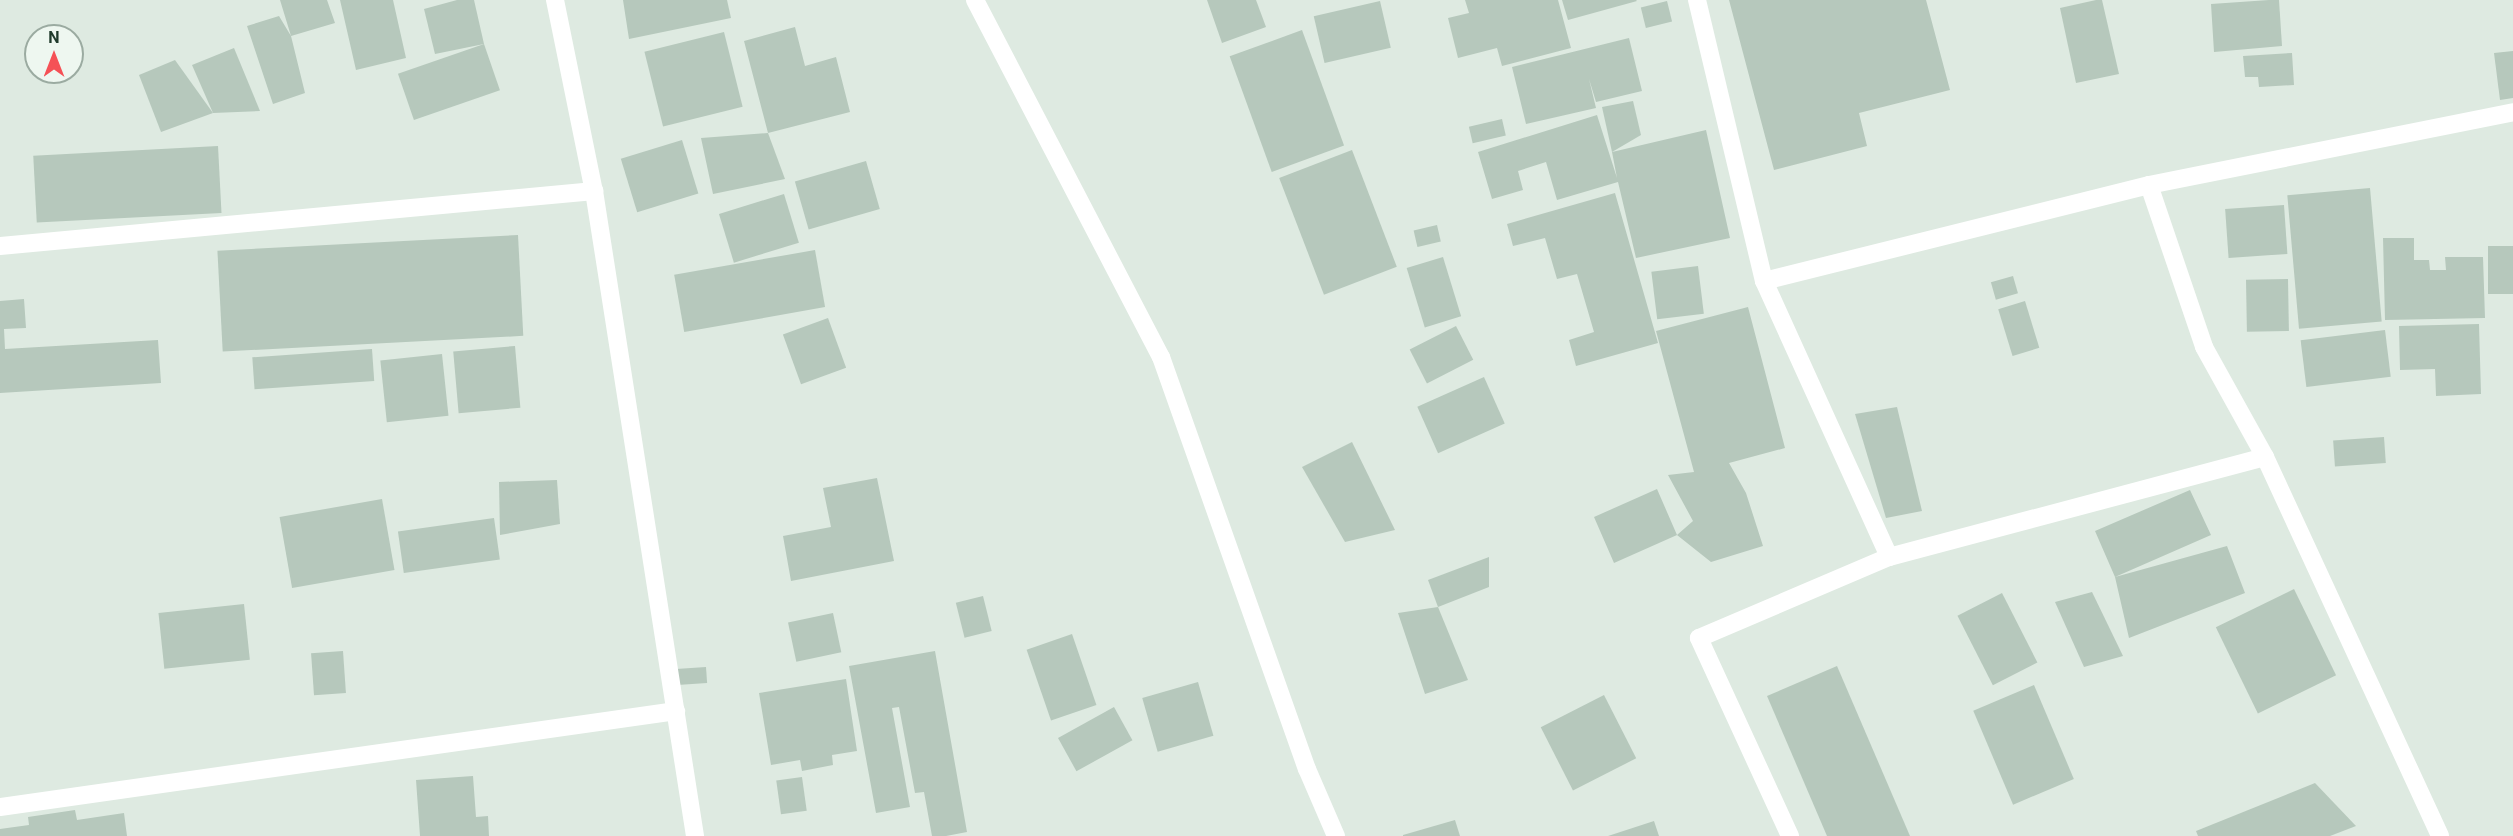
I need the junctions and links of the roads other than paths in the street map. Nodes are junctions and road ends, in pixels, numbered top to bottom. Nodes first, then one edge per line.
1 (555, 0) edge
2 (975, 0) edge
3 (1697, 0) edge
4 (2513, 112) edge
5 (2149, 185) junction
6 (594, 191) junction
7 (0, 246) edge
8 (1764, 281) junction
9 (2265, 457) junction
10 (1889, 557) junction
11 (676, 711) junction
12 (0, 807) edge
13 (695, 836) edge
14 (1336, 836) edge
15 (1790, 836) edge
16 (2440, 836) edge

1 - 6 street
2 - 14 street
3 - 8 street
4 - 5 street
5 - 8 street
5 - 9 street
6 - 7 street
6 - 11 street
8 - 10 street
9 - 10 street
9 - 16 street
10 - 15 street
11 - 12 street
11 - 13 street

